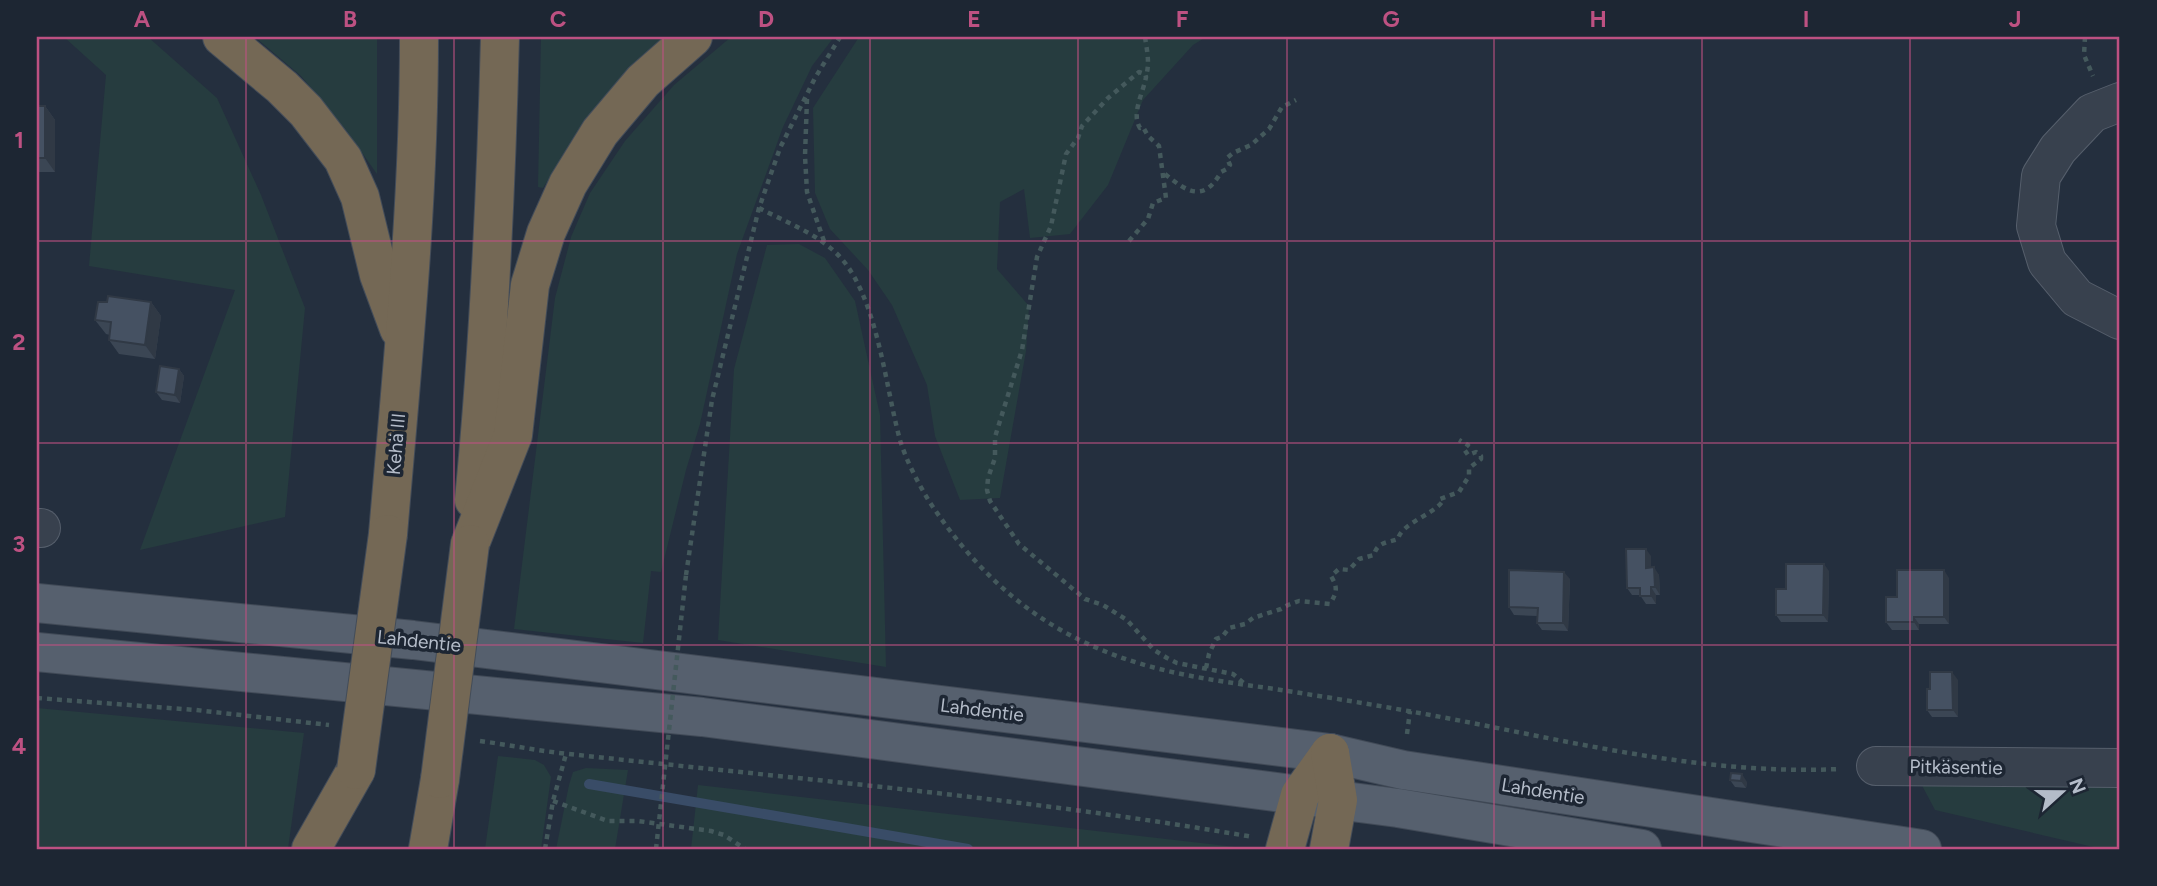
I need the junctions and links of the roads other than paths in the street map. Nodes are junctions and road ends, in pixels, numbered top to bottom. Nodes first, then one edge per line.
1 (222, 37) edge
2 (419, 37) edge
3 (500, 37) edge
4 (693, 37) edge
5 (2120, 102) edge
6 (2120, 320) edge
7 (405, 344) junction
8 (470, 544) junction
9 (37, 603) edge
10 (37, 652) edge
11 (1330, 753) junction
12 (1876, 766) road end
13 (2120, 768) edge
14 (356, 770) junction
15 (440, 779) junction
16 (1300, 795) junction
17 (1338, 800) junction
18 (1285, 846) edge
19 (311, 849) edge
20 (342, 849) edge
21 (428, 849) edge
22 (447, 849) edge
23 (1329, 849) edge
24 (1642, 849) edge
25 (1922, 849) edge

1 - 7 highway
2 - 7 highway, Kehä III
3 - 8 highway
4 - 8 highway
5 - 6 street
7 - 14 highway, Kehä III, bridge
8 - 15 highway, bridge
9 - 11 main road, Lahdentie
10 - 16 main road
11 - 16 highway
11 - 17 highway
11 - 25 main road, Lahdentie
12 - 13 street, Pitkäsentie
14 - 19 highway
14 - 20 highway, Kehä III
15 - 21 highway
15 - 22 highway
16 - 17 main road
16 - 18 highway
17 - 23 highway
17 - 24 main road

